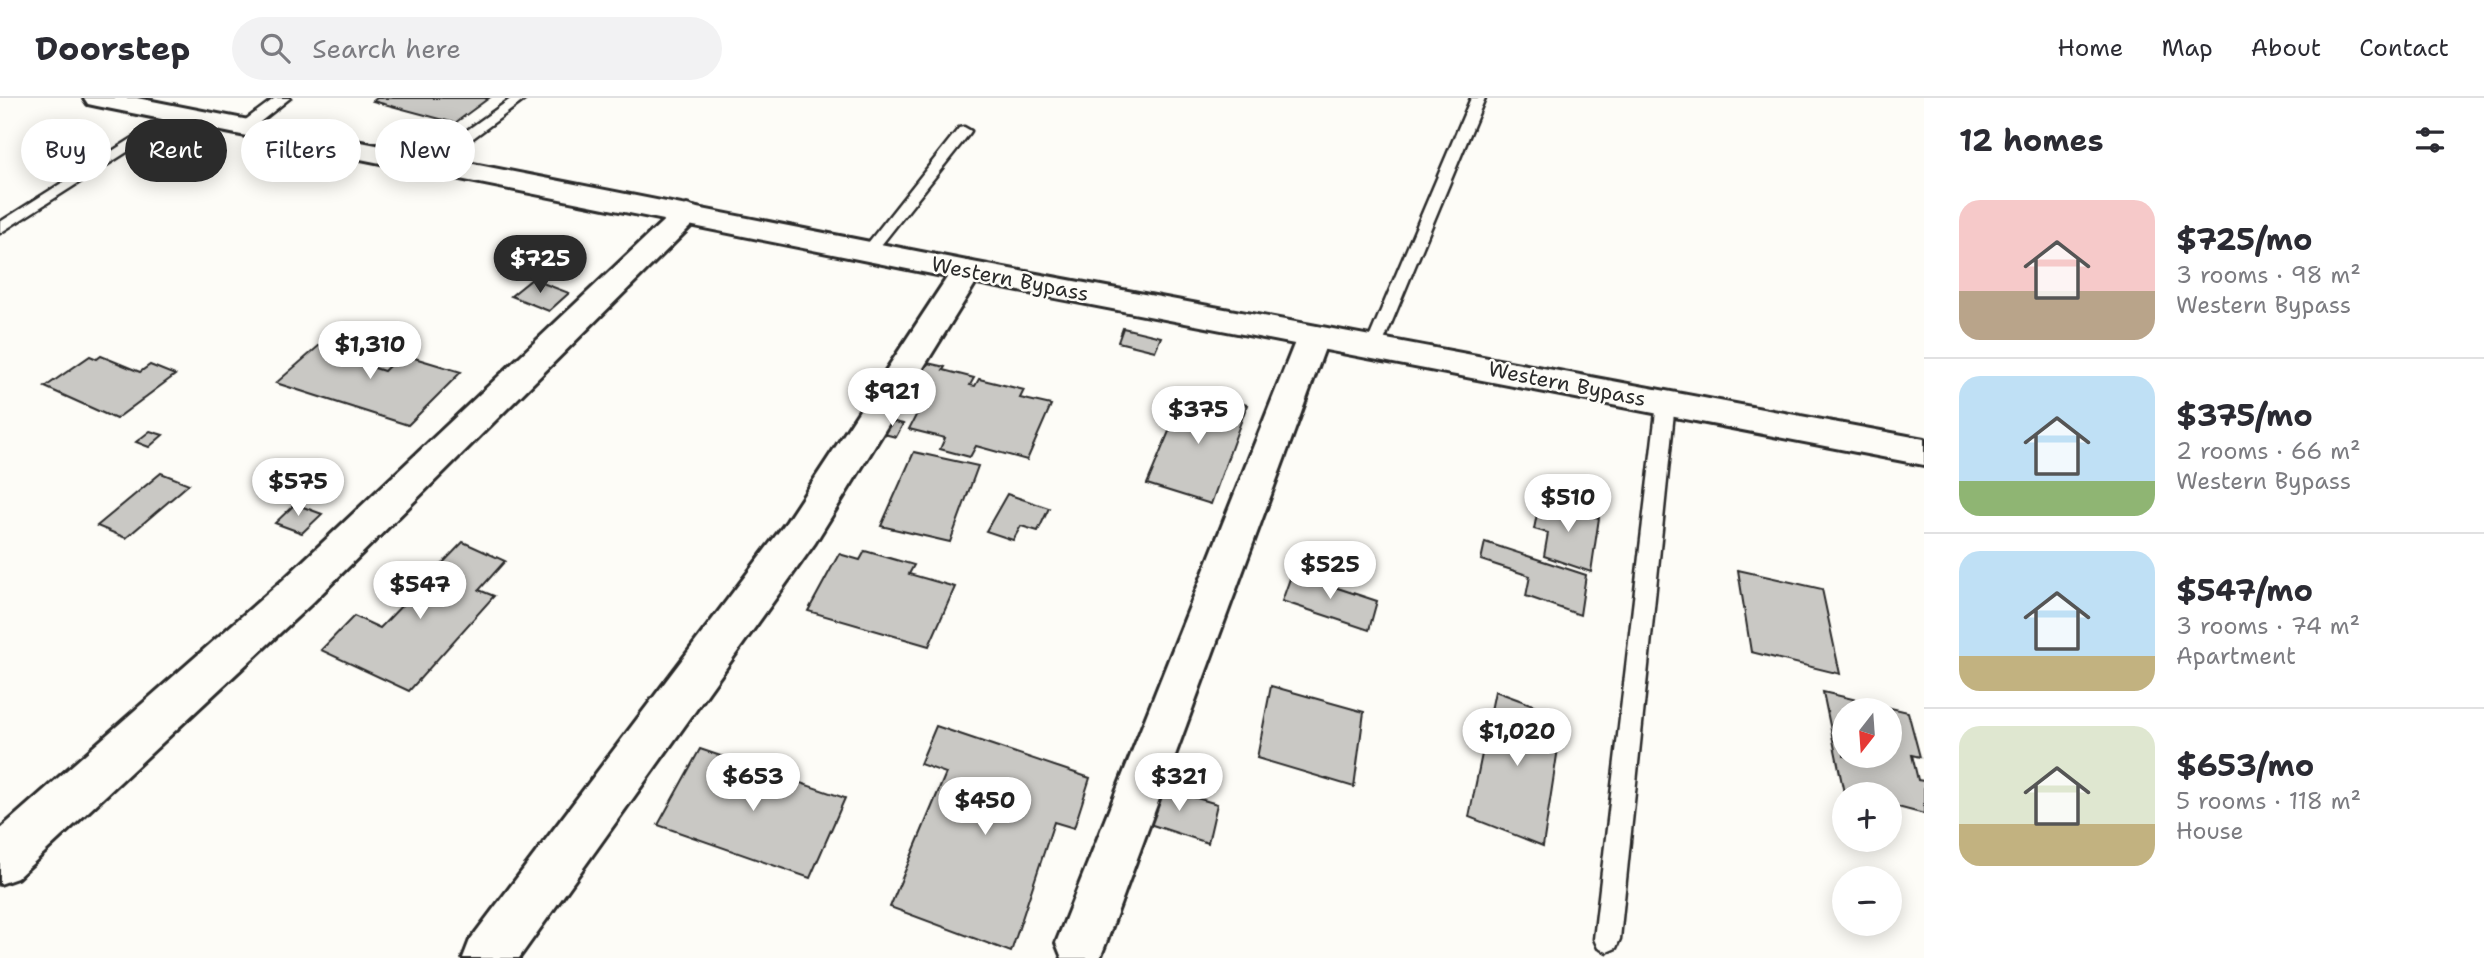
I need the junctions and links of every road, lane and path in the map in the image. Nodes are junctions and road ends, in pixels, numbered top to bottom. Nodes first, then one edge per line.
1 (97, 98) edge
2 (283, 98) edge
3 (520, 98) edge
4 (1478, 98) edge
5 (177, 114) junction
6 (255, 119) edge
7 (241, 126) edge
8 (475, 131) edge
9 (964, 131) dead end
10 (475, 173) edge
11 (687, 214) junction
12 (0, 229) edge
13 (869, 251) junction
14 (967, 271) junction
15 (1313, 337) junction
16 (1373, 348) junction
17 (1665, 403) junction
18 (1924, 452) edge
19 (0, 861) edge
20 (1607, 939) dead end
21 (1081, 943) dead end
22 (503, 954) edge

1 - 5 street, Western Bypass
2 - 6 lane
3 - 8 lane
4 - 16 lane
5 - 7 street, Western Bypass
5 - 12 lane
9 - 13 lane
10 - 11 street, Western Bypass
11 - 13 street, Western Bypass
11 - 19 street
13 - 14 street, Western Bypass
14 - 15 street, Western Bypass
14 - 22 street
15 - 16 street, Western Bypass
15 - 21 street
16 - 17 street, Western Bypass
17 - 18 street, Western Bypass
17 - 20 lane

